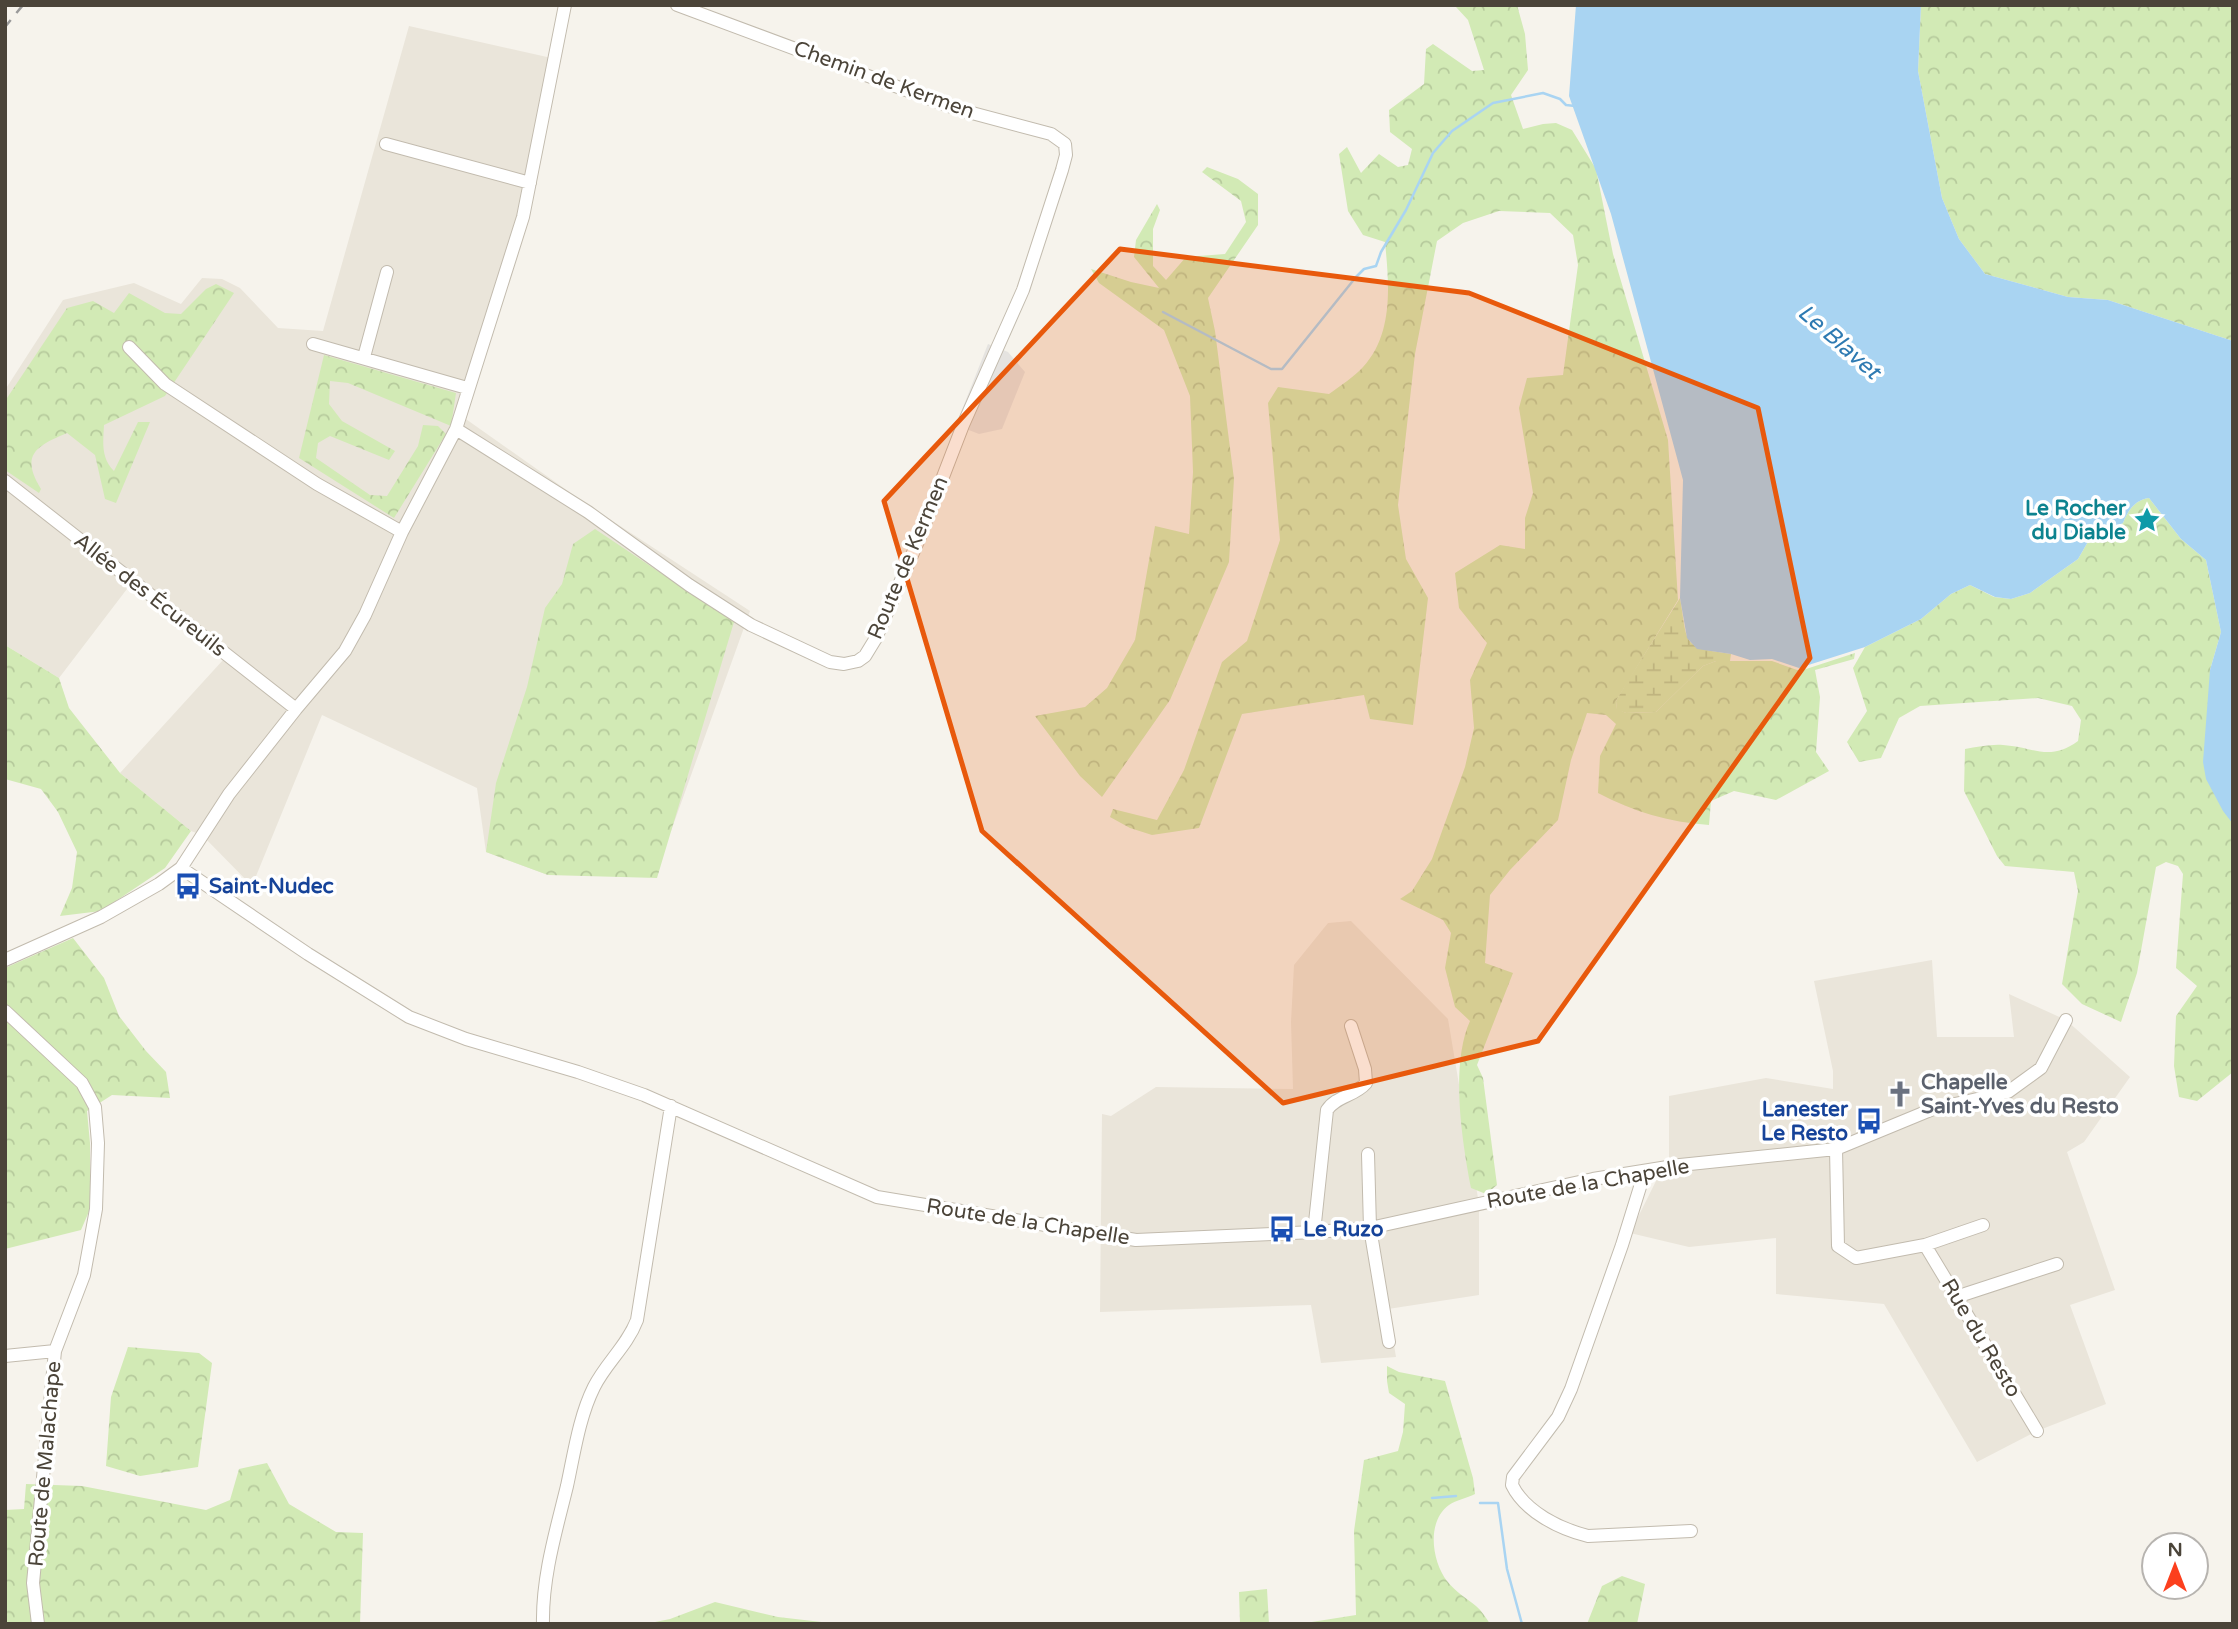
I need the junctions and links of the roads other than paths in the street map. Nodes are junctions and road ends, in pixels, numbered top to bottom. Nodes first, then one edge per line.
1 (565, 5) edge
2 (677, 5) edge
3 (386, 144) dead end
4 (1062, 170) joint
5 (530, 183) junction
6 (387, 272) dead end
7 (313, 344) dead end
8 (129, 347) dead end
9 (364, 357) junction
10 (467, 388) junction
11 (456, 429) junction
12 (5, 481) edge
13 (402, 532) junction
14 (296, 709) junction
15 (181, 868) junction
16 (5, 960) edge
17 (5, 1011) edge
18 (2066, 1020) dead end
19 (1351, 1026) dead end
20 (671, 1106) junction
21 (1836, 1149) junction
22 (1368, 1154) dead end
23 (1645, 1171) junction
24 (1983, 1225) dead end
25 (1370, 1228) junction
26 (1314, 1232) junction
27 (1924, 1245) junction
28 (2057, 1264) dead end
29 (1956, 1297) junction
30 (1389, 1342) dead end
31 (55, 1351) junction
32 (5, 1356) edge
33 (2038, 1431) dead end
34 (1690, 1531) dead end
35 (38, 1624) edge
36 (543, 1624) edge

1 - 5 street
2 - 4 street, Chemin de Kermen
3 - 5 street
4 - 11 street, Route de Kermen
5 - 10 street
6 - 9 street
7 - 9 street
8 - 13 street
9 - 10 street
10 - 11 street
11 - 13 street
12 - 14 street, Allée des Écureuils
13 - 14 street
14 - 15 street
15 - 16 street
15 - 20 street, Route de la Chapelle
17 - 31 street, Route de Malachape
18 - 21 street, Route de la Chapelle
19 - 26 street
20 - 26 street, Route de la Chapelle
20 - 36 street
21 - 23 street, Route de la Chapelle
21 - 27 street
22 - 25 street
23 - 25 street, Route de la Chapelle
23 - 34 street
24 - 27 street
25 - 26 street, Route de la Chapelle
25 - 30 street
27 - 29 street, Rue du Resto
28 - 29 street
29 - 33 street, Rue du Resto
31 - 32 street
31 - 35 street, Route de Malachape

